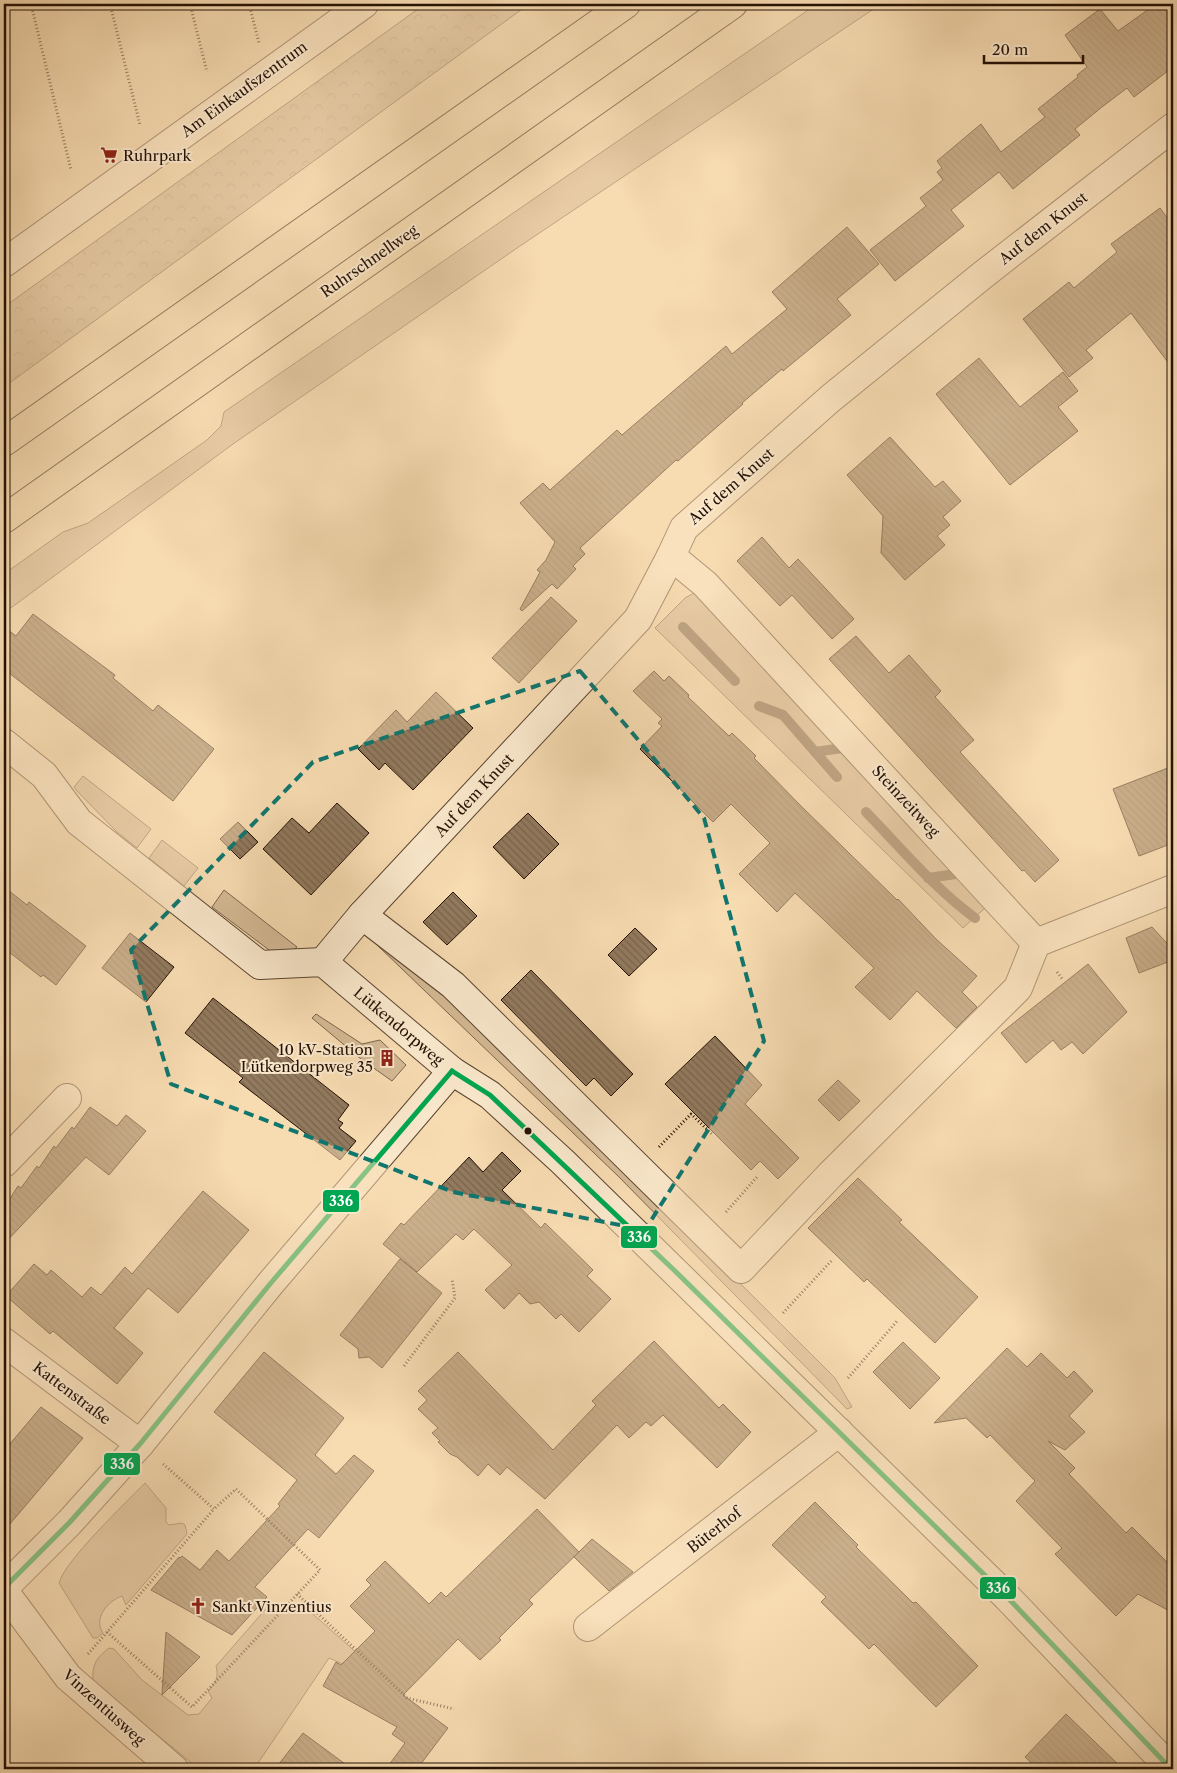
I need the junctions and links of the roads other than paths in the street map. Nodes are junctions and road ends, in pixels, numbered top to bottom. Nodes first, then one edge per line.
1 (364, 4) edge
2 (626, 4) edge
3 (733, 4) edge
4 (1173, 126) edge
5 (4, 263) edge
6 (4, 442) edge
7 (4, 519) edge
8 (671, 556) junction
9 (4, 742) edge
10 (1173, 889) edge
11 (362, 915) junction
12 (1036, 943) junction
13 (323, 962) junction
14 (452, 1071) junction
15 (67, 1098) dead end
16 (4, 1163) edge
17 (4, 1342) edge
18 (839, 1432) junction
19 (140, 1444) junction
20 (4, 1590) edge
21 (588, 1627) dead end
22 (174, 1769) edge
23 (1171, 1769) edge

1 - 5 street, Am Einkaufszentrum
2 - 6 highway
3 - 7 highway, Ruhrschnellweg
4 - 8 street, Auf dem Knust
8 - 11 street, Auf dem Knust
8 - 12 street, Steinzeitweg
9 - 13 street
10 - 12 street
11 - 12 street
11 - 13 street, Auf dem Knust
13 - 14 street, Lütkendorpweg
14 - 18 street, Lütkendorpweg
14 - 19 street
15 - 16 street
17 - 19 street, Kattenstraße
18 - 21 street, Büterhof
18 - 23 street, Lütkendorpweg
19 - 20 street
20 - 22 street, Vinzentiusweg

